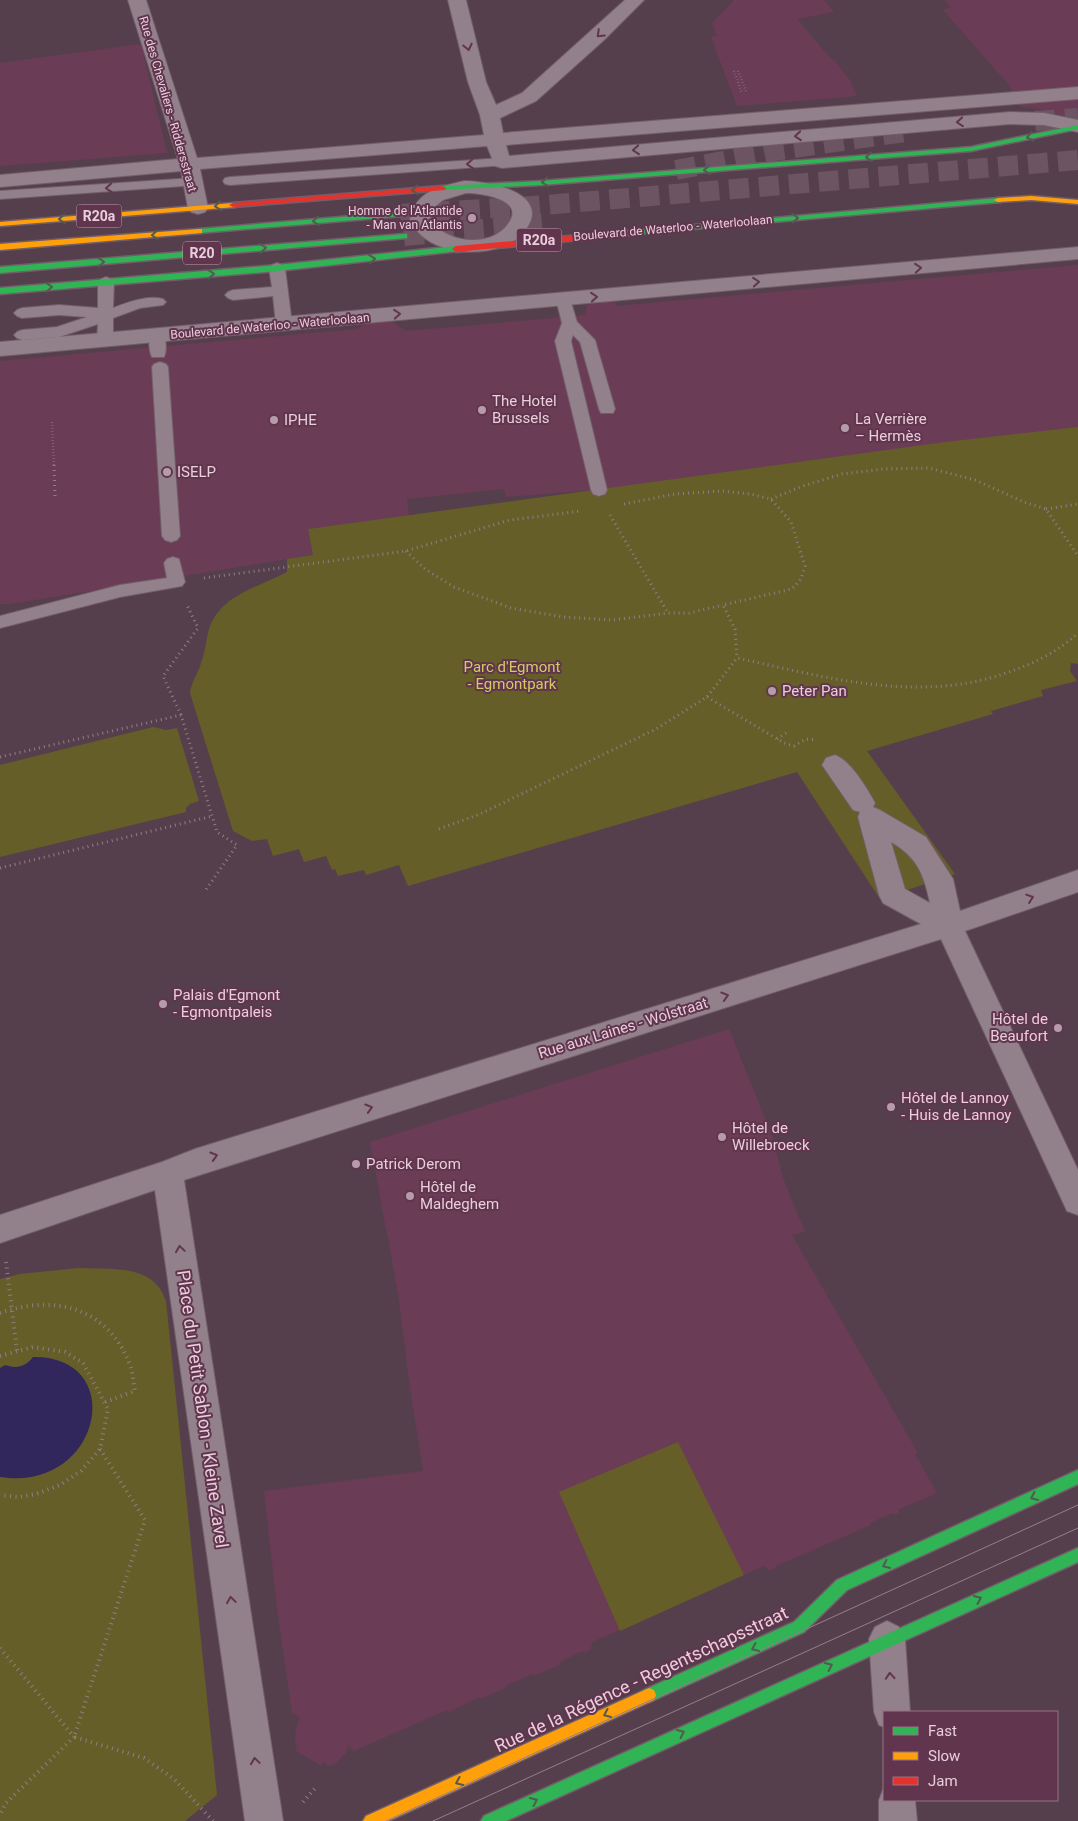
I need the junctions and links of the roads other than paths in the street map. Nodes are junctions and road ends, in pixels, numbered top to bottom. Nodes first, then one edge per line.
1 (138, 0) edge
2 (457, 0) edge
3 (635, 0) edge
4 (1078, 93) edge
5 (490, 115) junction
6 (1078, 126) edge
7 (494, 139) junction
8 (502, 162) junction
9 (437, 167) junction
10 (191, 173) junction
11 (0, 181) edge
12 (230, 181) dead end
13 (509, 184) junction
14 (464, 187) junction
15 (441, 188) junction
16 (0, 195) edge
17 (1078, 202) edge
18 (198, 208) junction
19 (400, 214) tunnel mouth
20 (0, 224) edge
21 (404, 236) tunnel mouth
22 (479, 246) junction
23 (0, 248) edge
24 (1078, 254) edge
25 (277, 268) junction
26 (0, 270) edge
27 (106, 282) junction
28 (0, 291) edge
29 (280, 292) junction
30 (233, 296) dead end
31 (564, 300) junction
32 (158, 302) dead end
33 (105, 314) junction
34 (570, 323) junction
35 (284, 324) junction
36 (105, 340) junction
37 (0, 349) edge
38 (158, 352) junction
39 (606, 410) dead end
40 (599, 490) dead end
41 (171, 536) dead end
42 (173, 563) dead end
43 (0, 622) edge
44 (835, 765) dead end
45 (862, 804) dead end
46 (1078, 881) edge
47 (949, 926) junction
48 (168, 1173) junction
49 (1078, 1202) edge
50 (0, 1229) edge
51 (1078, 1477) edge
52 (1078, 1554) edge
53 (887, 1640) junction
54 (892, 1711) edge
55 (897, 1801) edge
56 (264, 1821) edge
57 (372, 1821) edge
58 (489, 1821) edge
59 (898, 1821) edge

1 - 10 street, Rue des Chevaliers - Riddersstraat
2 -> 5 street
3 -> 5 street
4 - 7 street
5 - 7 street
6 -> 8 street
6 -> 13 main road, R20a
7 - 8 street
7 - 10 street
8 -> 9 lane
8 - 13 street
9 - 12 lane
9 - 15 lane
10 - 11 street
10 -> 16 lane
10 - 18 street, Rue des Chevaliers - Riddersstraat
13 - 14 main road, R20a
14 - 15 main road, R20a
14 - 22 street
14 - 22 street
15 -> 18 main road, R20a
22 -> 17 main road, Boulevard de Waterloo - Waterloolaan / R20a
18 -> 20 main road, R20a
19 -> 23 main road, R20
26 -> 21 main road, R20
25 -> 22 main road, Boulevard de Waterloo - Waterloolaan / R20a
31 -> 24 street, Boulevard de Waterloo - Waterloolaan
27 -> 25 main road, Boulevard de Waterloo - Waterloolaan / R20a
25 - 29 lane
28 -> 27 main road, Boulevard de Waterloo - Waterloolaan / R20a
27 - 33 lane
29 - 30 lane
29 - 35 lane
31 - 34 lane
35 -> 31 street, Boulevard de Waterloo - Waterloolaan
32 - 33 lane
33 - 33 lane
33 - 36 lane
34 - 39 lane
34 - 40 lane
35 - 38 street, Boulevard de Waterloo - Waterloolaan
36 - 37 street, Boulevard de Waterloo - Waterloolaan
36 - 38 street, Boulevard de Waterloo - Waterloolaan
38 - 41 lane
42 - 43 lane
44 - 45 street
47 -> 46 street, Rue aux Laines - Wolstraat
48 -> 47 street, Rue aux Laines - Wolstraat
47 - 49 street
48 - 50 street
56 -> 48 street, Place du Petit Sablon - Kleine Zavel
51 -> 57 main road, Rue de la Régence - Regentschapsstraat
53 -> 52 main road
54 -> 53 street
58 -> 53 main road
55 - 59 street

